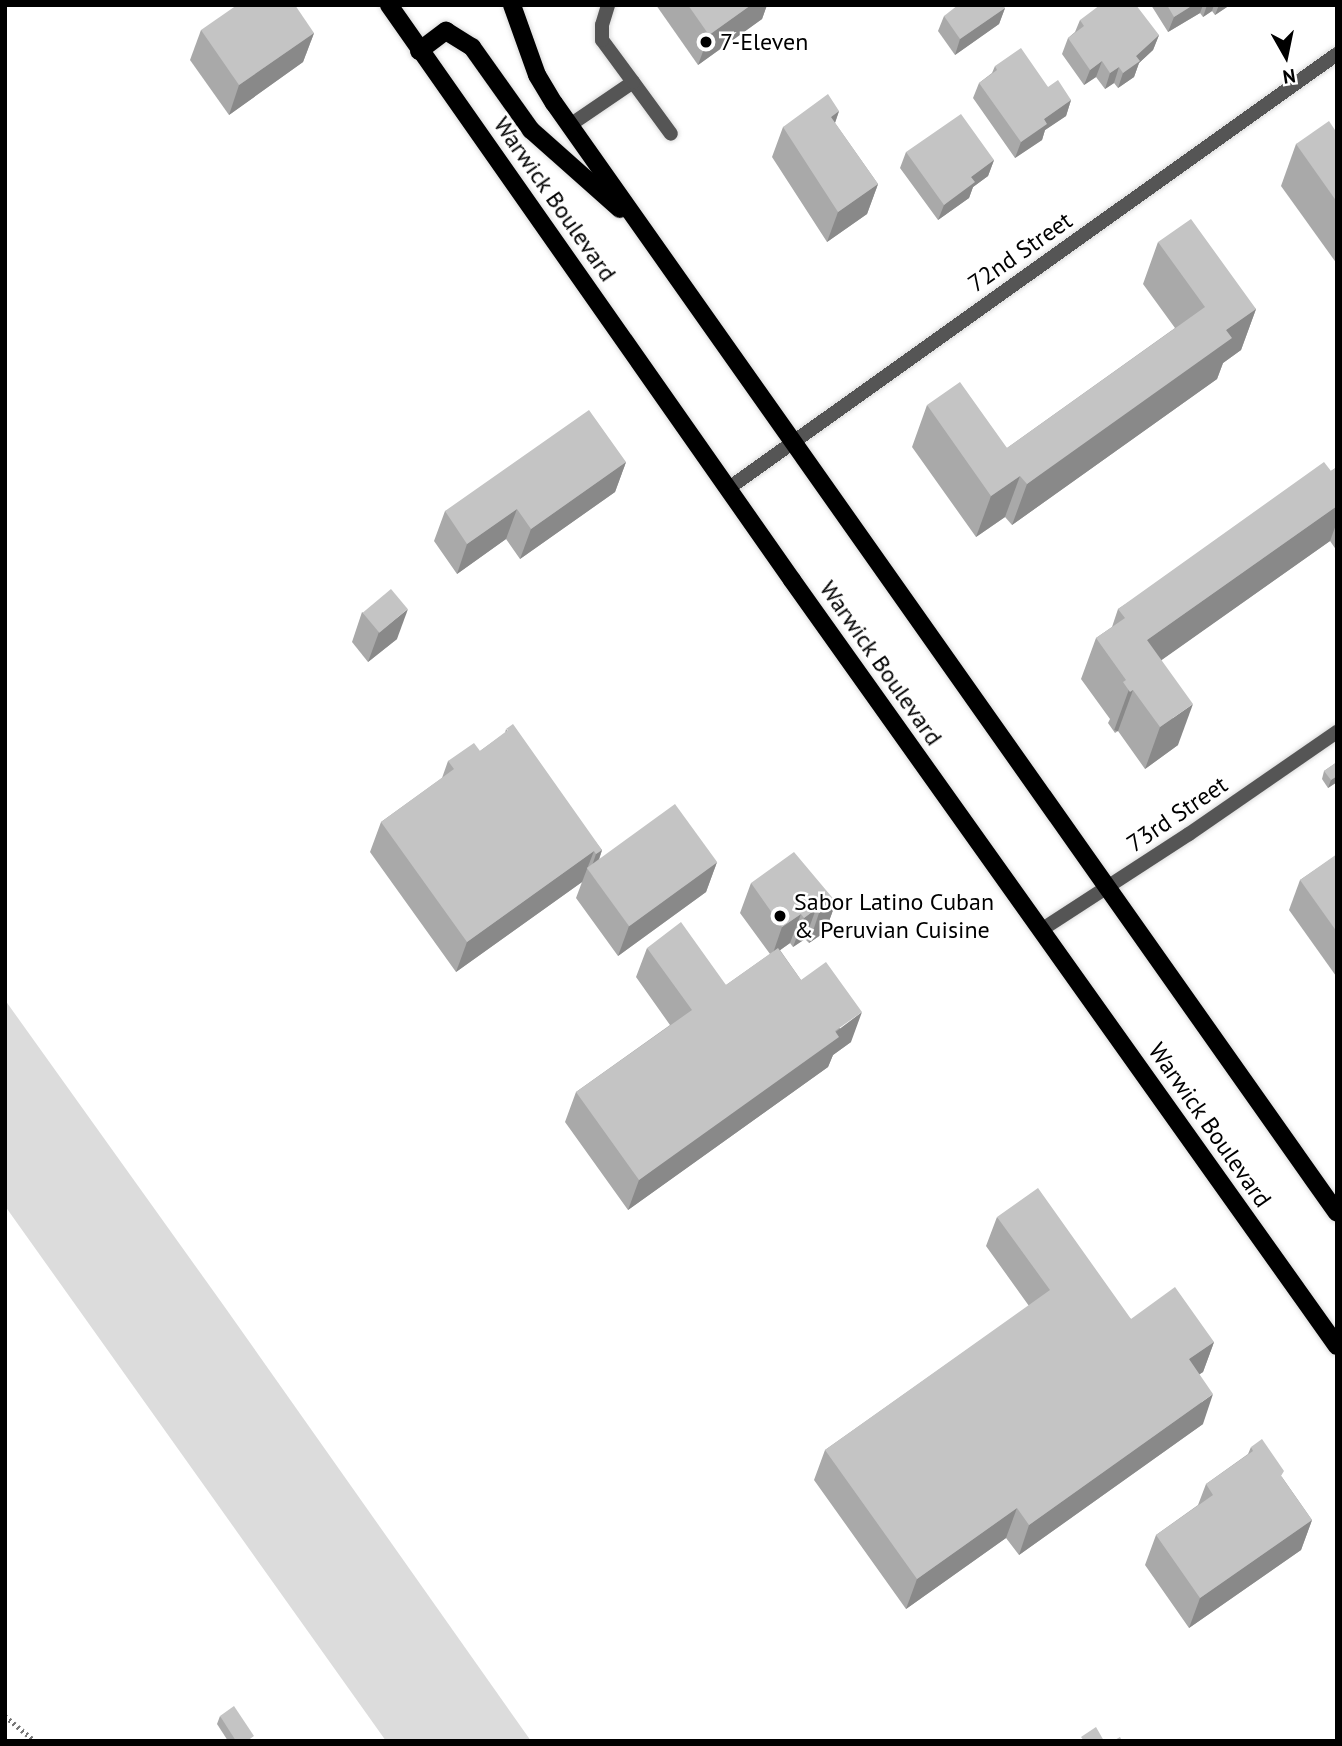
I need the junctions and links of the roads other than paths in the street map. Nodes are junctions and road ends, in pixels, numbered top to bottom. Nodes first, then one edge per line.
1 (389, 5) edge
2 (512, 5) edge
3 (608, 5) edge
4 (419, 51) junction
5 (1337, 54) edge
6 (633, 82) junction
7 (570, 125) junction
8 (671, 135) dead end
9 (648, 236) junction
10 (794, 440) junction
11 (729, 488) junction
12 (1337, 732) edge
13 (1108, 887) junction
14 (1041, 930) junction
15 (1337, 1213) edge
16 (1337, 1346) edge

1 - 4 main road, Warwick Boulevard
2 - 7 main road
3 - 6 street
4 - 9 main road
4 - 11 main road, Warwick Boulevard
5 - 10 street, 72nd Street
6 - 7 street
6 - 8 street
7 - 9 main road
9 - 10 main road
10 - 11 street, 72nd Street
10 - 13 main road
11 - 14 main road, Warwick Boulevard
12 - 13 street, 73rd Street
13 - 14 street, 73rd Street
13 - 15 main road
14 - 16 main road, Warwick Boulevard

